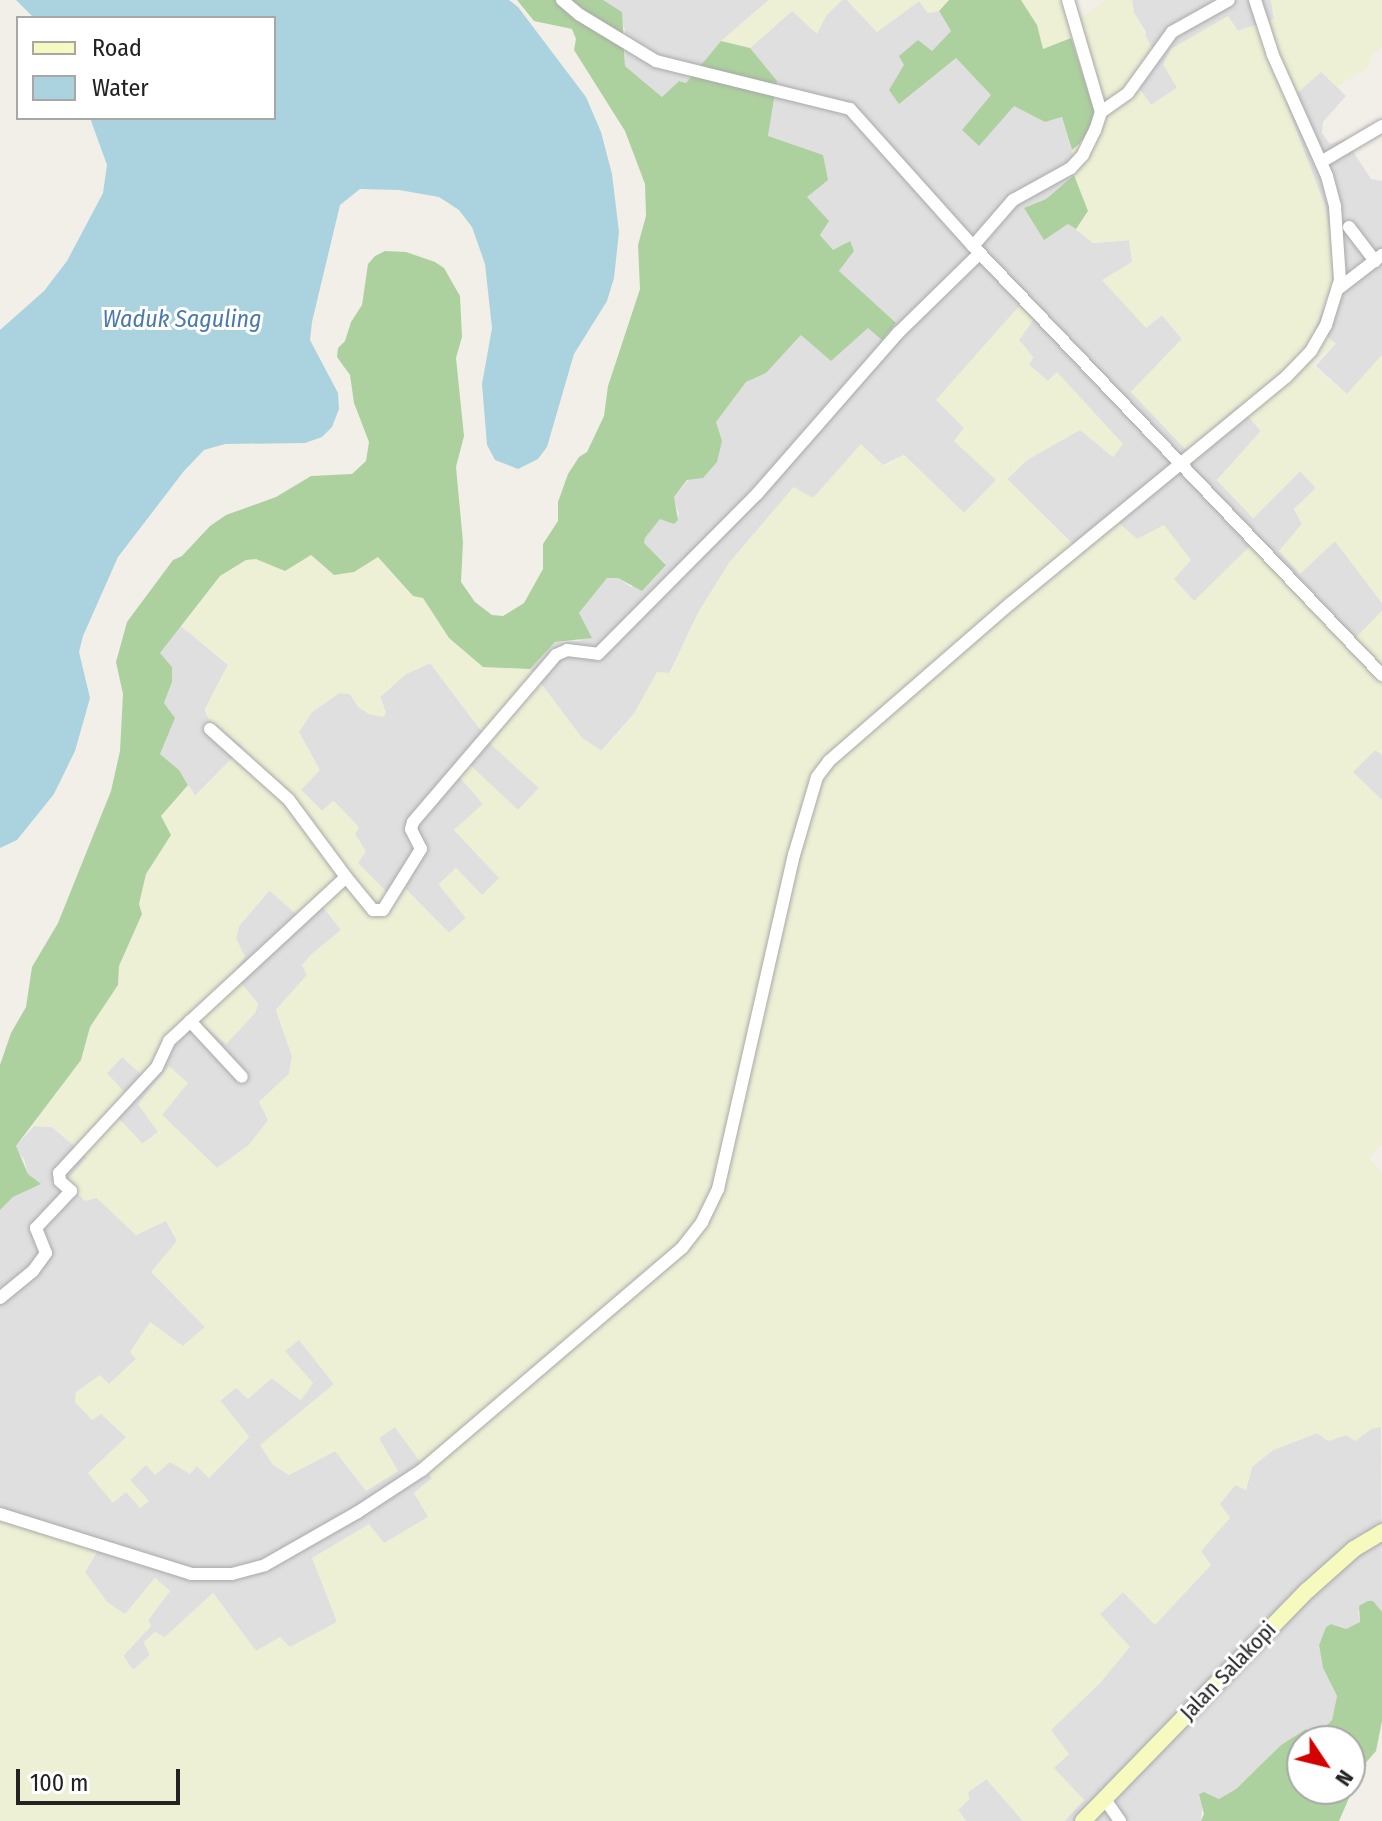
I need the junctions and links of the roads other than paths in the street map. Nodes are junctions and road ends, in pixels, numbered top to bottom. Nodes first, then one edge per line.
1 (562, 0) edge
2 (1068, 0) edge
3 (1229, 0) edge
4 (1255, 0) edge
5 (1101, 112) junction
6 (1382, 126) edge
7 (1321, 162) junction
8 (1349, 227) dead end
9 (976, 250) junction
10 (1378, 258) edge
11 (1338, 289) junction
12 (1181, 461) junction
13 (1382, 675) edge
14 (210, 729) dead end
15 (346, 877) junction
16 (190, 1021) junction
17 (242, 1077) dead end
18 (0, 1298) edge
19 (0, 1514) edge
20 (1382, 1532) edge
21 (1104, 1798) junction
22 (1083, 1821) edge
23 (1120, 1821) edge

1 - 9 street
2 - 5 street
3 - 5 street
4 - 7 street
5 - 9 street
6 - 7 street
7 - 11 street
8 - 10 street
9 - 12 street
9 - 15 street
10 - 11 street
11 - 12 street
12 - 13 street
12 - 19 street
14 - 15 street
15 - 16 street
16 - 17 street
16 - 18 street
20 - 21 street, Jalan Salakopi
21 - 22 street, Jalan Salakopi
21 - 23 street

